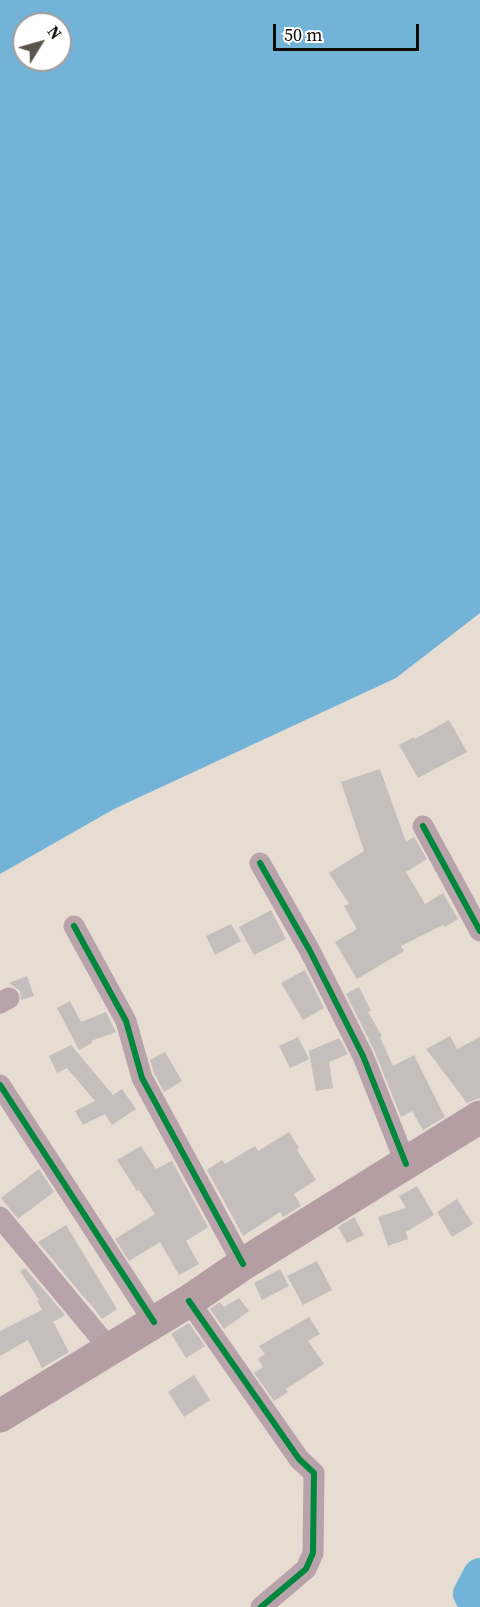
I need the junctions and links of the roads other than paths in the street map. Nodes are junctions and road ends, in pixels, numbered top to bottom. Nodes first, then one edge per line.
1 (423, 826) dead end
2 (260, 863) dead end
3 (74, 926) dead end
4 (480, 931) edge
5 (0, 1085) edge
6 (480, 1117) edge
7 (406, 1164) junction
8 (0, 1217) edge
9 (243, 1264) junction
10 (189, 1301) junction
11 (154, 1322) junction
12 (109, 1348) junction
13 (0, 1416) edge
14 (261, 1607) edge

1 - 4 street
2 - 7 street
3 - 9 street
5 - 11 street
6 - 7 highway
7 - 9 highway
8 - 12 street
9 - 10 highway
10 - 11 highway
10 - 14 street
11 - 12 highway
12 - 13 highway

